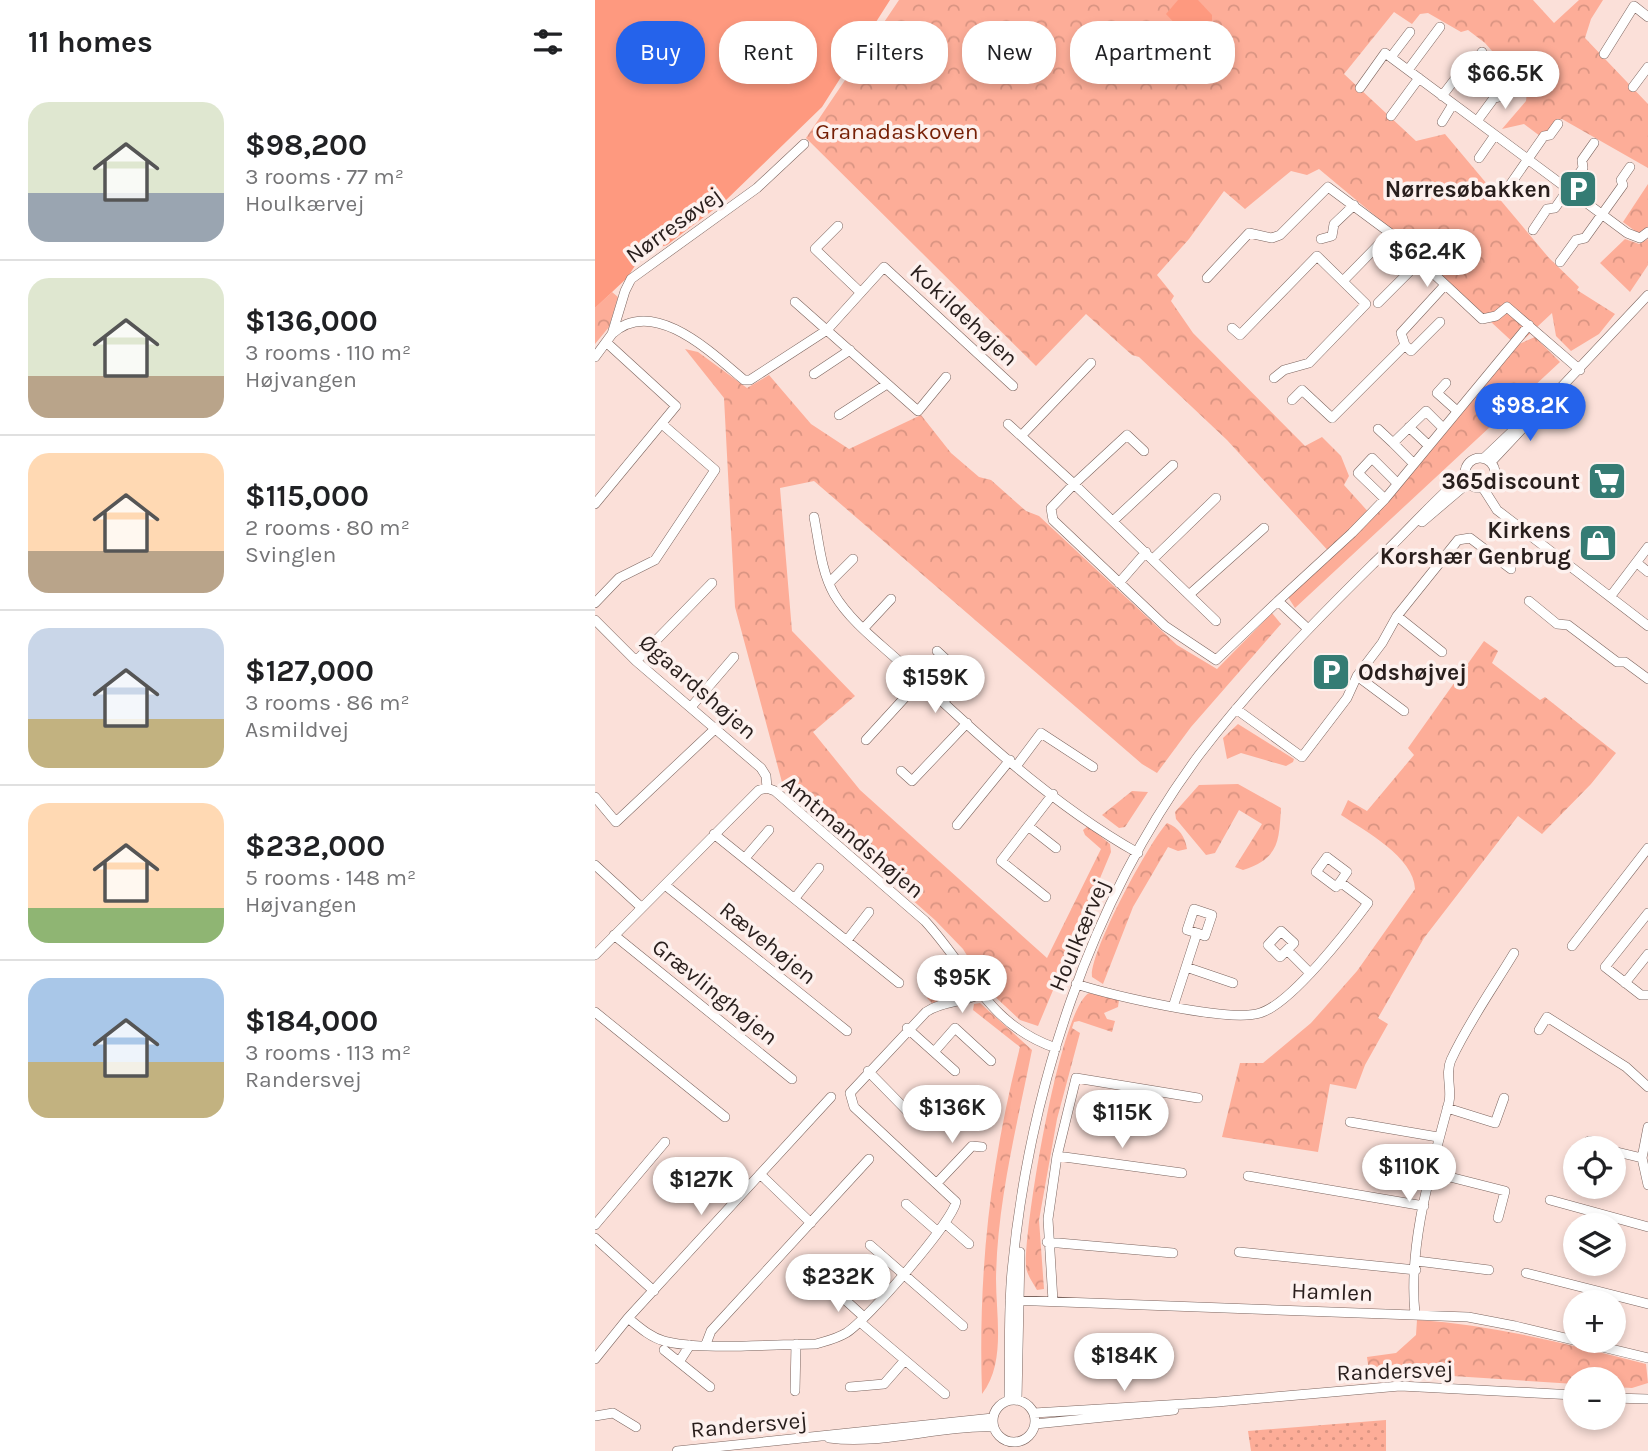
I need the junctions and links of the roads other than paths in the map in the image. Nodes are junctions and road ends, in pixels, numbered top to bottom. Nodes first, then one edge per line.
1 (1634, 3) edge
2 (1648, 17) edge
3 (1440, 27) dead end
4 (1410, 32) dead end
5 (1482, 52) dead end
6 (1604, 54) dead end
7 (1391, 57) junction
8 (1648, 67) edge
9 (1408, 70) junction
10 (1419, 78) junction
11 (1511, 84) dead end
12 (1633, 87) dead end
13 (1360, 88) dead end
14 (1442, 96) junction
15 (1454, 104) junction
16 (1391, 116) dead end
17 (1477, 121) junction
18 (1442, 122) dead end
19 (1558, 124) dead end
20 (1495, 135) junction
21 (804, 144) dead end
22 (1594, 144) dead end
23 (1479, 158) dead end
24 (1528, 159) junction
25 (1630, 167) dead end
26 (1567, 189) junction
27 (1505, 192) dead end
28 (1354, 205) junction
29 (1601, 214) junction
30 (838, 226) dead end
31 (1533, 230) dead end
32 (1648, 232) edge
33 (1390, 233) junction
34 (1321, 239) dead end
35 (1420, 261) junction
36 (1560, 262) dead end
37 (1206, 278) dead end
38 (1343, 281) junction
39 (1445, 285) junction
40 (860, 292) junction
41 (1648, 295) edge
42 (795, 302) dead end
43 (1378, 303) dead end
44 (1440, 322) dead end
45 (1529, 326) junction
46 (1232, 328) dead end
47 (827, 330) junction
48 (609, 338) junction
49 (1405, 345) junction
50 (850, 350) junction
51 (595, 357) edge
52 (1091, 363) dead end
53 (1580, 370) junction
54 (814, 374) dead end
55 (946, 377) dead end
56 (1274, 379) dead end
57 (1446, 383) dead end
58 (887, 384) junction
59 (1013, 386) dead end
60 (1291, 400) dead end
61 (1456, 410) junction
62 (839, 415) dead end
63 (661, 424) junction
64 (1008, 424) dead end
65 (1409, 427) junction
66 (1442, 427) junction
67 (1378, 429) dead end
68 (1022, 435) junction
69 (1393, 443) junction
70 (1427, 445) junction
71 (1144, 451) dead end
72 (1487, 461) junction
73 (1413, 463) junction
74 (1173, 465) dead end
75 (1465, 474) junction
76 (1398, 483) junction
77 (1074, 484) junction
78 (1470, 484) junction
79 (1483, 488) junction
80 (1216, 498) dead end
81 (1385, 499) junction
82 (595, 504) edge
83 (814, 517) dead end
84 (1113, 521) junction
85 (1264, 528) dead end
86 (1392, 547) junction
87 (1648, 547) edge
88 (1149, 556) junction
89 (853, 559) dead end
90 (1637, 563) junction
91 (1511, 569) dead end
92 (1648, 572) edge
93 (712, 583) dead end
94 (829, 583) junction
95 (1119, 583) junction
96 (1190, 594) junction
97 (1610, 597) junction
98 (891, 599) dead end
99 (1278, 601) junction
100 (1529, 601) dead end
101 (595, 603) edge
102 (1397, 616) junction
103 (595, 620) edge
104 (1216, 621) dead end
105 (1648, 626) edge
106 (864, 628) junction
107 (1307, 628) junction
108 (937, 651) dead end
109 (1442, 652) dead end
110 (734, 657) dead end
111 (636, 661) junction
112 (1357, 676) junction
113 (1648, 679) edge
114 (920, 681) junction
115 (943, 702) junction
116 (691, 707) junction
117 (1236, 709) junction
118 (1403, 711) dead end
119 (967, 723) junction
120 (716, 728) junction
121 (866, 740) dead end
122 (1013, 762) junction
123 (1093, 767) dead end
124 (901, 771) dead end
125 (767, 788) junction
126 (1053, 794) junction
127 (595, 797) edge
128 (957, 825) dead end
129 (1028, 826) junction
130 (769, 830) dead end
131 (714, 834) junction
132 (1056, 848) dead end
133 (1648, 848) edge
134 (1137, 853) junction
135 (745, 858) junction
136 (595, 865) edge
137 (819, 868) dead end
138 (1340, 882) dead end
139 (665, 885) junction
140 (1046, 897) dead end
141 (796, 898) junction
142 (641, 907) junction
143 (869, 912) dead end
144 (1648, 913) edge
145 (1197, 933) dead end
146 (614, 935) junction
147 (848, 939) junction
148 (1572, 946) dead end
149 (1287, 950) dead end
150 (1514, 953) dead end
151 (1648, 954) edge
152 (595, 955) edge
153 (1186, 967) junction
154 (1309, 972) junction
155 (899, 983) dead end
156 (1233, 983) dead end
157 (1625, 983) junction
158 (1076, 984) junction
159 (980, 994) junction
160 (1648, 995) edge
161 (1173, 1007) junction
162 (595, 1012) edge
163 (907, 1028) junction
164 (1539, 1030) dead end
165 (847, 1031) dead end
166 (1056, 1048) junction
167 (933, 1052) junction
168 (991, 1061) dead end
169 (868, 1071) junction
170 (955, 1072) dead end
171 (792, 1079) dead end
172 (1648, 1087) edge
173 (831, 1097) dead end
174 (1198, 1098) dead end
175 (1504, 1098) dead end
176 (1448, 1104) junction
177 (725, 1117) dead end
178 (1350, 1122) dead end
179 (919, 1123) dead end
180 (1648, 1127) edge
181 (1438, 1137) junction
182 (665, 1142) dead end
183 (982, 1147) dead end
184 (1626, 1154) edge
185 (1058, 1156) junction
186 (1642, 1158) junction
187 (869, 1159) dead end
188 (1430, 1172) junction
189 (1182, 1173) dead end
190 (760, 1174) junction
191 (1248, 1176) dead end
192 (938, 1182) junction
193 (1648, 1185) edge
194 (1550, 1200) dead end
195 (906, 1205) dead end
196 (1424, 1206) junction
197 (1497, 1218) dead end
198 (811, 1223) junction
199 (946, 1224) junction
200 (595, 1225) edge
201 (1648, 1227) edge
202 (938, 1232) junction
203 (596, 1240) edge
204 (1047, 1242) junction
205 (969, 1244) dead end
206 (870, 1245) dead end
207 (1239, 1252) dead end
208 (1173, 1253) dead end
209 (1416, 1266) junction
210 (1489, 1270) dead end
211 (1526, 1273) dead end
212 (901, 1275) junction
213 (832, 1289) dead end
214 (654, 1291) junction
215 (1014, 1300) junction
216 (1053, 1301) junction
217 (1648, 1304) edge
218 (1415, 1314) junction
219 (628, 1318) junction
220 (862, 1320) junction
221 (963, 1326) dead end
222 (706, 1344) junction
223 (796, 1344) junction
224 (690, 1345) junction
225 (664, 1350) dead end
226 (1648, 1358) edge
227 (595, 1359) edge
228 (905, 1360) junction
229 (679, 1362) junction
230 (710, 1387) dead end
231 (850, 1387) dead end
232 (795, 1391) dead end
233 (945, 1394) dead end
234 (1563, 1394) edge
235 (1626, 1399) edge
236 (1013, 1400) junction
237 (1648, 1400) edge
238 (1217, 1402) junction
239 (1034, 1413) junction
240 (595, 1416) edge
241 (993, 1422) junction
242 (1035, 1424) junction
243 (636, 1427) dead end
244 (790, 1446) edge
245 (1014, 1446) edge
246 (677, 1451) edge

1 - 2 street
1 - 6 street
3 - 9 street
4 - 7 street
5 - 14 street
7 - 9 street
7 - 13 street
8 - 12 street
9 - 10 street
10 - 14 street
10 - 16 street
11 - 17 street
14 - 15 street
15 - 17 street
15 - 18 street
17 - 20 street
19 - 24 street
20 - 23 street
20 - 24 street
21 - 48 street, Nørresøvej
22 - 26 street
24 - 26 street
24 - 27 street
25 - 29 street
26 - 29 street
26 - 31 street
28 - 33 street
28 - 34 street
28 - 37 street
29 - 32 street
29 - 36 street
30 - 40 street
33 - 35 street
33 - 38 street
35 - 39 street
35 - 43 street
38 - 46 street
38 - 56 street
39 - 45 street
39 - 49 street
40 - 47 street, Kokildehøjen
40 - 59 street, Kokildehøjen
41 - 53 street
42 - 47 street
44 - 49 street
45 - 53 street
45 - 61 street
47 - 48 street, Kokildehøjen
47 - 50 street
48 - 51 street, Nørresøvej
48 - 63 street
49 - 60 street
50 - 54 street
50 - 58 street
52 - 68 street
53 - 72 street
55 - 58 street
57 - 61 street
58 - 62 street
61 - 66 street
63 - 82 street
63 - 101 street
64 - 68 street
65 - 66 street
65 - 69 street
65 - 70 street
66 - 70 street
67 - 69 street
68 - 77 street
69 - 73 street
70 - 73 street
71 - 77 street
72 - 75 street
72 - 79 street
73 - 76 street
74 - 84 street
75 - 78 street
75 - 86 street, Houlkærvej
76 - 81 street
76 - 81 street
77 - 84 street
77 - 95 street
78 - 79 street
78 - 86 street, Houlkærvej
79 - 97 street
80 - 88 street
81 - 99 street
83 - 94 street
84 - 88 street
85 - 96 street
86 - 107 street, Houlkærvej
87 - 90 street
88 - 95 street
88 - 96 street
89 - 94 street
90 - 92 street
90 - 97 street
91 - 102 street
93 - 111 street
94 - 106 street
95 - 99 street
96 - 104 street
97 - 105 street
98 - 106 street
99 - 107 street
100 - 113 street
102 - 109 street
102 - 112 street
103 - 111 street, Øgaardshøjen
106 - 114 street
107 - 117 street, Houlkærvej
108 - 115 street
110 - 116 street
111 - 116 street, Øgaardshøjen
112 - 117 street
112 - 118 street
114 - 115 street
114 - 121 street
115 - 119 street
116 - 120 street, Øgaardshøjen
117 - 134 street, Houlkærvej
119 - 122 street
119 - 124 street
120 - 125 street, Øgaardshøjen
120 - 127 street
122 - 123 street
122 - 126 street
122 - 128 street
125 - 131 street, Amtmandshøjen
125 - 159 street, Amtmandshøjen
126 - 129 street
126 - 134 street
129 - 132 street
129 - 140 street
130 - 135 street
131 - 135 street
131 - 139 street, Amtmandshøjen
133 - 148 street
134 - 158 street, Houlkærvej
135 - 141 street
136 - 142 street
137 - 141 street
138 - 154 street
139 - 142 street, Amtmandshøjen
139 - 165 street, Rævehøjen
141 - 147 street
142 - 146 street, Amtmandshøjen
143 - 147 street
144 - 157 street
145 - 153 street
146 - 152 street, Amtmandshøjen
146 - 171 street, Grævlinghøjen
147 - 155 street
149 - 154 street
150 - 176 street
151 - 157 street
153 - 156 street
153 - 161 street
154 - 161 street
157 - 160 street
158 - 161 street
158 - 166 street, Houlkærvej
159 - 163 street
159 - 166 street, Amtmandshøjen
162 - 177 street
163 - 167 street
163 - 169 street
164 - 172 street
166 - 215 street, Houlkærvej
167 - 168 street
167 - 170 street
169 - 179 street
169 - 192 street
173 - 190 street
174 - 185 street
175 - 176 street
176 - 181 street
178 - 181 street
180 - 186 street
181 - 188 street
182 - 200 street
183 - 192 street
184 - 186 street
185 - 189 street
185 - 204 street
186 - 193 street
187 - 198 street
188 - 196 street
188 - 197 street
190 - 198 street
190 - 214 street
191 - 196 street
192 - 199 street
194 - 201 street
195 - 202 street
196 - 209 street
198 - 222 street
199 - 202 street
199 - 205 street
202 - 212 street
203 - 214 street
204 - 208 street
204 - 216 street
206 - 212 street
207 - 209 street
209 - 210 street
209 - 218 street
211 - 217 street
212 - 220 street
212 - 221 street
213 - 220 street
214 - 219 street
215 - 216 street, Hamlen
215 - 236 street, Houlkærvej
216 - 218 street, Hamlen
218 - 226 street, Hamlen
219 - 224 street
219 - 227 street
220 - 223 street
220 - 228 street
222 - 223 street
222 - 224 street
223 - 232 street
224 - 229 street
225 - 229 street
228 - 231 street
228 - 233 street
229 - 230 street
234 - 238 street, Randersvej
235 - 237 street
236 - 239 street
236 - 241 street
238 - 239 street, Randersvej
238 - 242 street, Randersvej
239 - 242 street
240 - 243 street
241 - 244 street, Randersvej
241 - 245 street
242 - 245 street
244 - 246 street, Randersvej

